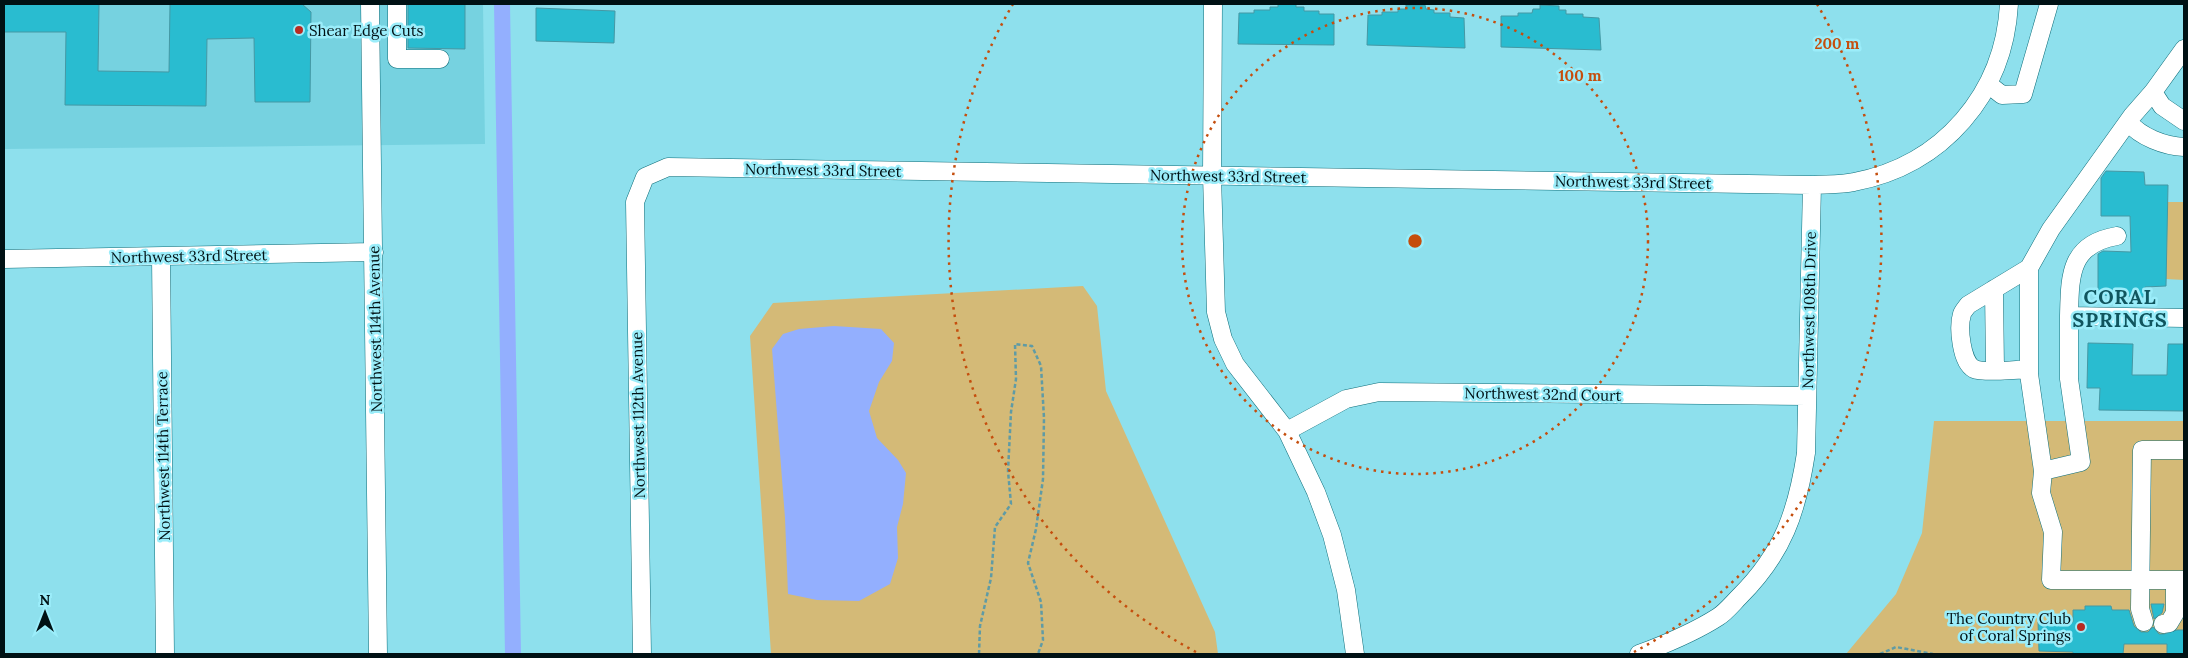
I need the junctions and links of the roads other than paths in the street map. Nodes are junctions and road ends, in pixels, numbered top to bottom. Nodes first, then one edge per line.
1 (370, 4) edge
2 (397, 4) edge
3 (1213, 4) edge
4 (2048, 4) edge
5 (2006, 5) edge
6 (2184, 49) edge
7 (371, 58) junction
8 (397, 59) junction
9 (440, 59) dead end
10 (1988, 84) junction
11 (2153, 92) junction
12 (2184, 121) edge
13 (2128, 122) junction
14 (2184, 147) edge
15 (1212, 176) junction
16 (646, 178) joint
17 (1812, 185) junction
18 (2116, 236) dead end
19 (374, 252) junction
20 (161, 257) junction
21 (4, 259) edge
22 (2029, 268) junction
23 (1994, 289) junction
24 (2070, 316) junction
25 (2184, 318) edge
26 (2028, 369) junction
27 (1995, 370) junction
28 (1807, 396) junction
29 (1288, 431) junction
30 (2184, 450) edge
31 (2043, 471) junction
32 (2140, 580) junction
33 (2180, 580) edge
34 (2144, 622) dead end
35 (2163, 624) dead end
36 (165, 654) edge
37 (378, 654) edge
38 (642, 654) edge
39 (1355, 654) edge
40 (1639, 654) edge

1 - 7 street, Northwest 114th Avenue
2 - 8 street
3 - 15 street
4 - 10 street
5 - 10 street
6 - 11 street
7 - 8 street
7 - 19 street, Northwest 114th Avenue
8 - 9 street
10 - 17 street
11 - 12 street
11 - 13 street
13 - 14 street
13 - 22 street
15 - 16 street, Northwest 33rd Street
15 - 17 street, Northwest 33rd Street
15 - 29 street
16 - 38 street, Northwest 112th Avenue
17 - 28 street, Northwest 108th Drive
18 - 24 street
19 - 20 street, Northwest 33rd Street
19 - 37 street, Northwest 114th Avenue
20 - 21 street, Northwest 33rd Street
20 - 36 street, Northwest 114th Terrace
22 - 23 street
22 - 26 street
23 - 27 street
23 - 27 street
24 - 25 street
24 - 31 street
26 - 27 street
26 - 31 street
28 - 29 street, Northwest 32nd Court
28 - 40 street, Northwest 108th Drive
29 - 39 street
30 - 32 street
31 - 32 street
32 - 33 street
32 - 34 street
33 - 35 street

